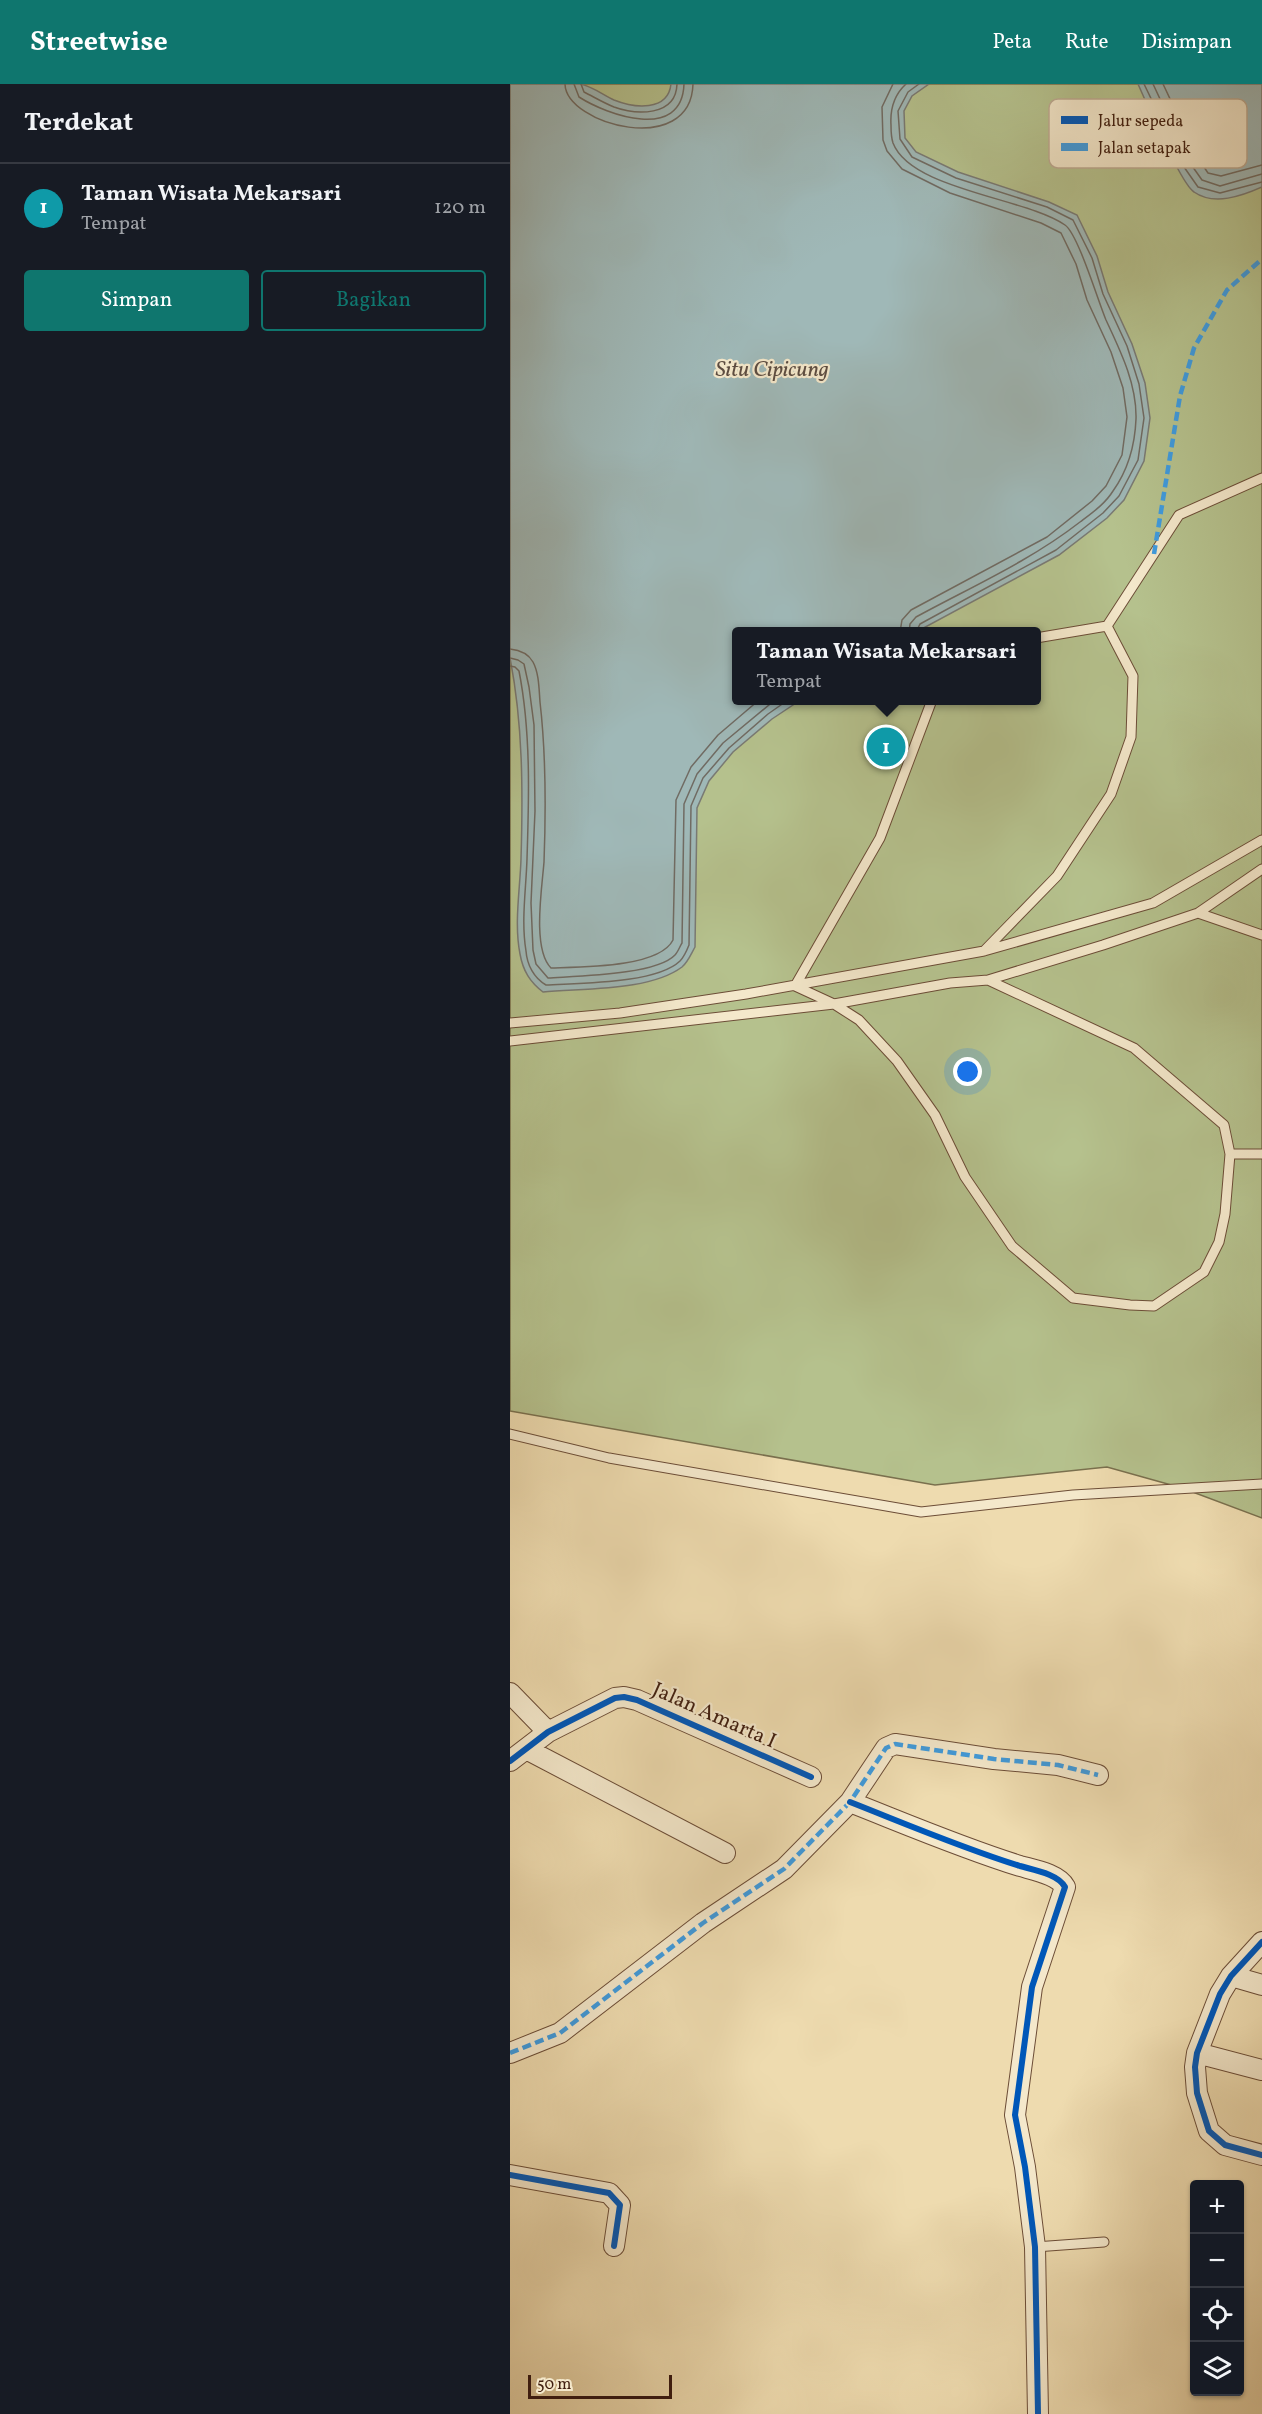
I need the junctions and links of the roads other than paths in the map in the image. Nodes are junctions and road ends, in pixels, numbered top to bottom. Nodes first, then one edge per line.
1 (1262, 478) edge
2 (1107, 626) junction
3 (1041, 637) edge
4 (930, 705) edge
5 (1262, 840) edge
6 (1262, 869) edge
7 (1197, 913) junction
8 (1262, 935) edge
9 (984, 951) junction
10 (988, 980) junction
11 (795, 986) junction
12 (834, 1004) junction
13 (510, 1023) edge
14 (510, 1041) edge
15 (1230, 1154) junction
16 (1262, 1154) edge
17 (510, 1434) edge
18 (1262, 1484) edge
19 (510, 1693) edge
20 (548, 1732) junction
21 (526, 1749) junction
22 (510, 1761) edge
23 (1098, 1775) dead end
24 (811, 1777) dead end
25 (850, 1802) junction
26 (725, 1853) dead end
27 (1262, 1942) edge
28 (1231, 1976) junction
29 (1262, 1985) edge
30 (510, 2053) edge
31 (1197, 2053) junction
32 (1262, 2070) edge
33 (1262, 2155) edge
34 (510, 2175) edge
35 (1104, 2241) dead end
36 (614, 2246) dead end
37 (1035, 2247) junction
38 (1038, 2414) edge

1 - 2 lane
2 - 3 lane
2 - 9 lane
4 - 11 lane
5 - 9 lane
6 - 7 lane
7 - 8 lane
7 - 10 lane
9 - 11 lane
10 - 12 lane
10 - 15 lane
11 - 12 lane
11 - 13 lane
12 - 14 lane
12 - 15 lane
15 - 16 lane
17 - 18 lane
19 - 20 street
20 - 21 street, Jalan Amarta I
20 - 24 street, Jalan Amarta I
21 - 22 street, Jalan Amarta I
21 - 26 street
23 - 25 street
25 - 30 street
25 - 37 street
27 - 28 street
28 - 29 street
28 - 31 street
31 - 32 street
31 - 33 street
34 - 36 street
35 - 37 lane
37 - 38 street

